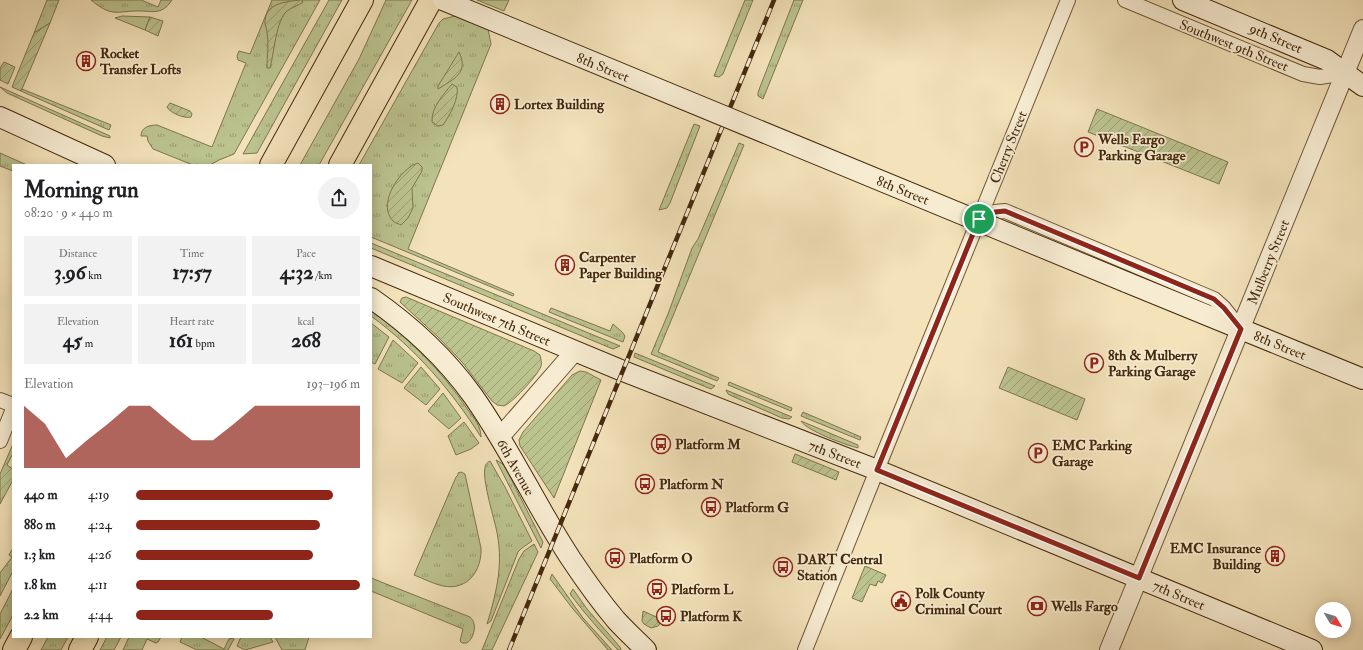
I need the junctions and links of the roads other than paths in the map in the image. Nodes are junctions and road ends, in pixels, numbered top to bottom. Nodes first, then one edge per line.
1 (362, 0) edge
2 (431, 0) edge
3 (442, 0) edge
4 (1068, 0) edge
5 (1125, 0) edge
6 (1183, 0) edge
7 (1363, 29) edge
8 (1345, 73) junction
9 (1363, 86) edge
10 (0, 117) edge
11 (103, 164) edge
12 (271, 164) edge
13 (341, 164) edge
14 (979, 219) junction
15 (372, 266) edge
16 (372, 299) edge
17 (1241, 329) junction
18 (575, 351) junction
19 (623, 371) joint
20 (1363, 379) edge
21 (0, 400) edge
22 (12, 405) edge
23 (12, 411) edge
24 (500, 437) junction
25 (0, 441) edge
26 (877, 470) junction
27 (1139, 578) junction
28 (20, 638) edge
29 (86, 638) edge
30 (14, 650) edge
31 (80, 650) edge
32 (646, 650) edge
33 (805, 650) edge
34 (1110, 650) edge
35 (1312, 650) edge

1 - 12 main road
2 - 13 main road
3 - 17 main road, 8th Street, bridge
4 - 14 street, Cherry Street
5 - 8 street, Southwest 9th Street
6 - 8 main road, 9th Street
7 - 8 street, Mulberry Street
8 - 9 main road, 9th Street
8 - 17 street, Mulberry Street
10 - 11 main road
14 - 17 street
14 - 26 street, Cherry Street
15 - 18 main road, Southwest 7th Street
16 - 24 main road, 6th Avenue
17 - 20 main road, 8th Street
17 - 27 street, Mulberry Street
18 - 19 main road, Southwest 7th Street
18 - 24 street
19 - 26 main road, 7th Street
21 - 22 street
23 - 25 street
24 - 32 main road, 6th Avenue
26 - 27 main road, 7th Street
26 - 33 street, Cherry Street
27 - 34 street, Mulberry Street
27 - 35 main road, 7th Street
28 - 30 main road
29 - 31 main road

